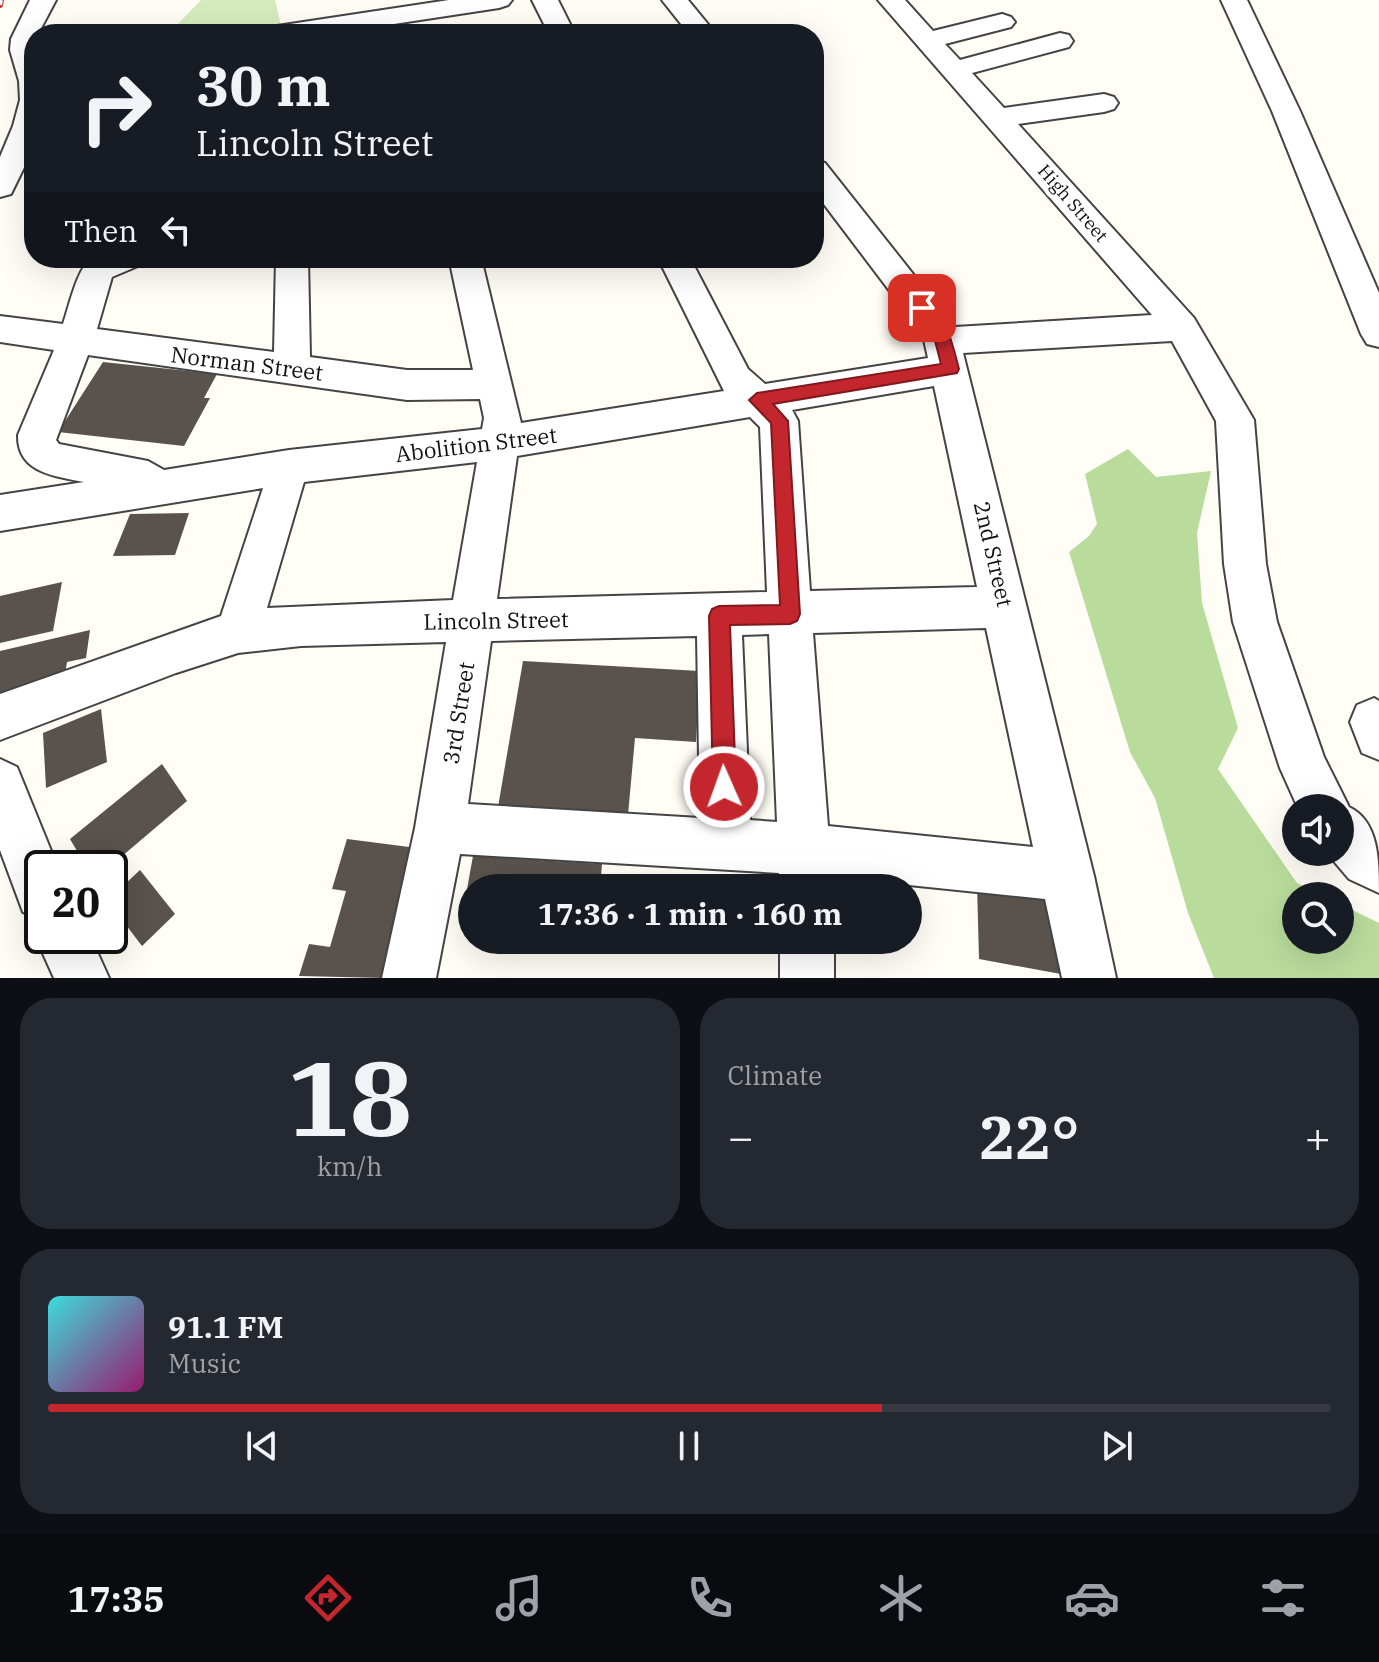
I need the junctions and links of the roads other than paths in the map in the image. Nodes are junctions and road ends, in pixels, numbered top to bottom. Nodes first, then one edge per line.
1 (43, 0) edge
2 (499, 0) edge
3 (545, 0) edge
4 (675, 0) edge
5 (1234, 0) edge
6 (900, 1) edge
7 (282, 2) dead end
8 (412, 16) edge
9 (1002, 22) dead end
10 (31, 24) edge
11 (286, 24) edge
12 (353, 24) edge
13 (557, 24) edge
14 (695, 24) edge
15 (926, 41) junction
16 (1060, 41) dead end
17 (953, 70) junction
18 (1104, 103) dead end
19 (997, 118) junction
20 (24, 135) edge
21 (824, 183) edge
22 (0, 187) edge
23 (103, 268) edge
24 (292, 268) edge
25 (467, 268) edge
26 (679, 268) edge
27 (1182, 327) junction
28 (0, 329) edge
29 (1379, 334) edge
30 (75, 342) junction
31 (947, 355) junction
32 (292, 368) junction
33 (495, 384) junction
34 (757, 400) junction
35 (498, 443) junction
36 (289, 467) junction
37 (170, 484) junction
38 (0, 513) edge
39 (1006, 607) junction
40 (790, 614) junction
41 (719, 616) junction
42 (473, 620) junction
43 (238, 632) junction
44 (0, 717) edge
45 (0, 784) edge
46 (1318, 794) edge
47 (440, 828) junction
48 (726, 844) junction
49 (1354, 848) edge
50 (25, 850) edge
51 (1379, 867) edge
52 (806, 868) edge
53 (1068, 876) junction
54 (71, 954) edge
55 (807, 954) edge
56 (82, 978) edge
57 (409, 978) edge
58 (807, 978) edge
59 (1089, 978) edge

1 - 10 street
2 - 8 street
3 - 13 street
4 - 14 street
5 - 29 street
6 - 15 street, High Street
7 - 11 street
8 - 12 street
9 - 15 street
15 - 17 street, High Street
16 - 17 street
17 - 19 street, High Street
18 - 19 street
19 - 27 street, High Street
20 - 22 street
21 - 31 street, 2nd Street
23 - 30 street
24 - 32 street
25 - 33 street, 3rd Street
26 - 34 street
27 - 31 street, Abolition Street
27 - 46 street, High Street
28 - 30 street, Norman Street
30 - 32 street, Norman Street
30 - 37 street
31 - 34 street, Abolition Street
31 - 39 street, 2nd Street
32 - 33 street, Norman Street
33 - 35 street, 3rd Street
34 - 35 street, Abolition Street
34 - 40 street
35 - 36 street, Abolition Street
35 - 42 street, 3rd Street
36 - 37 street, Abolition Street
36 - 43 street
37 - 38 street, Abolition Street
39 - 40 street, Lincoln Street
39 - 53 street, 2nd Street
40 - 41 street, Lincoln Street
40 - 52 street
41 - 42 street, Lincoln Street
41 - 48 street
42 - 43 street, Lincoln Street
42 - 47 street, 3rd Street
43 - 44 street, Lincoln Street
45 - 50 street
47 - 48 street
47 - 57 street, 3rd Street
48 - 52 street
49 - 51 street
52 - 53 street
53 - 59 street, 2nd Street
54 - 56 street
55 - 58 street

